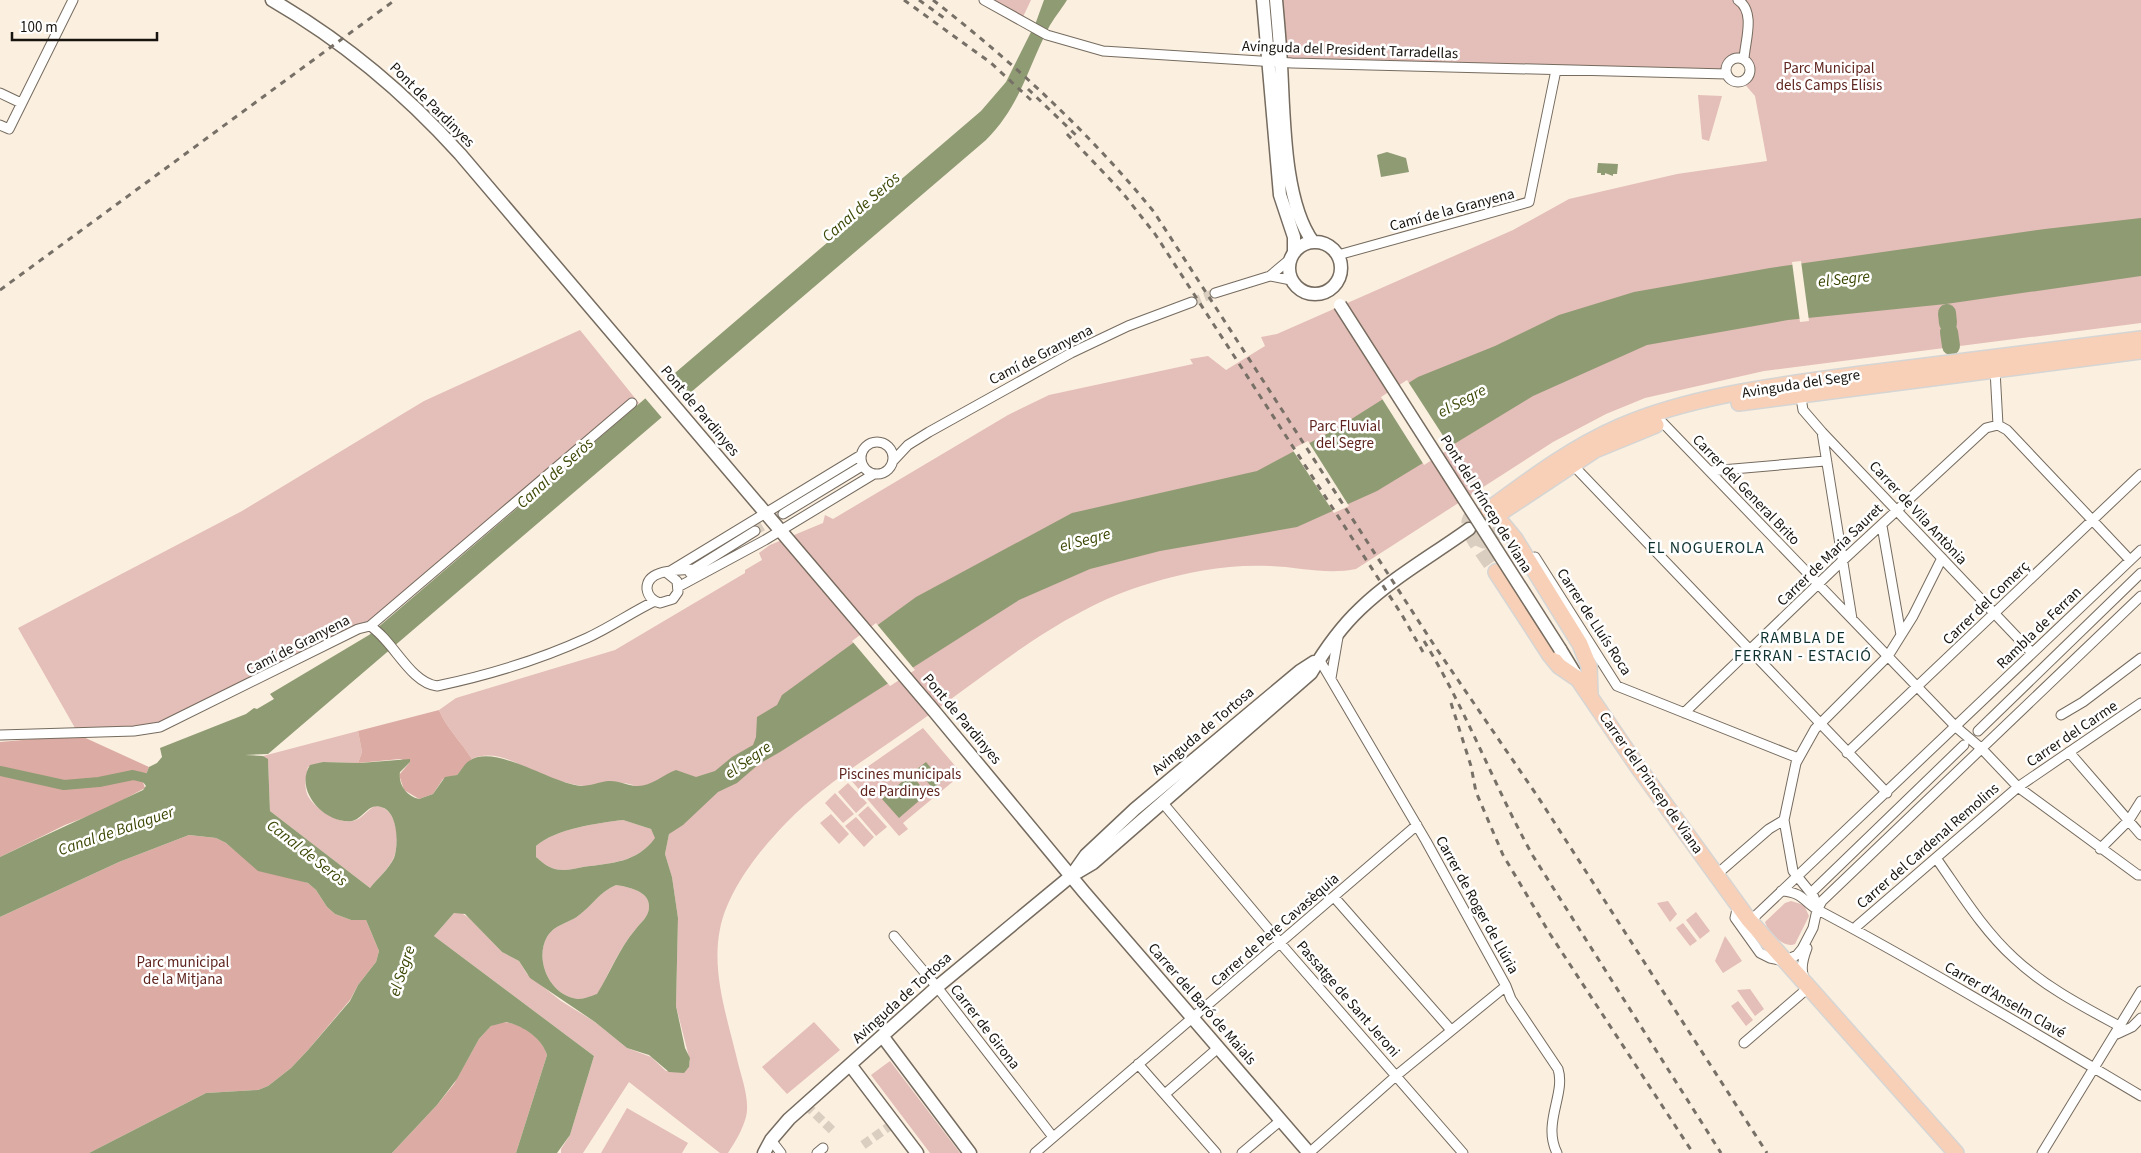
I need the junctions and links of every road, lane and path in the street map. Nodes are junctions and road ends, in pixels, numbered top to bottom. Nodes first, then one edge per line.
1 (73, 0) edge
2 (272, 0) edge
3 (984, 0) edge
4 (1263, 0) edge
5 (1276, 0) edge
6 (1742, 1) edge
7 (1744, 59) junction
8 (1268, 61) junction
9 (1281, 62) junction
10 (1556, 70) junction
11 (1727, 74) junction
12 (0, 93) edge
13 (21, 103) junction
14 (0, 125) edge
15 (1313, 242) junction
16 (1338, 255) junction
17 (1292, 256) junction
18 (1270, 276) junction
19 (1291, 280) junction
20 (1330, 290) junction
21 (1215, 293) tunnel mouth
22 (1192, 302) tunnel mouth
23 (2141, 339) edge
24 (2141, 351) edge
25 (1995, 370) junction
26 (1799, 389) junction
27 (632, 403) dead end
28 (1663, 422) junction
29 (1998, 425) junction
30 (1822, 432) junction
31 (887, 445) junction
32 (908, 445) junction
33 (861, 454) junction
34 (1568, 459) junction
35 (893, 461) junction
36 (1825, 462) junction
37 (862, 466) junction
38 (1710, 471) junction
39 (874, 474) junction
40 (2141, 474) edge
41 (1896, 511) junction
42 (765, 512) junction
43 (783, 514) tunnel mouth
44 (1496, 517) junction
45 (2093, 520) junction
46 (1882, 526) junction
47 (1469, 529) tunnel mouth
48 (755, 531) tunnel mouth
49 (783, 534) junction
50 (2141, 550) edge
51 (1942, 558) junction
52 (2130, 560) junction
53 (1842, 562) junction
54 (694, 569) junction
55 (1496, 572) tunnel mouth
56 (667, 573) junction
57 (2141, 574) edge
58 (1818, 584) junction
59 (678, 587) junction
60 (648, 593) junction
61 (2141, 596) edge
62 (656, 601) junction
63 (637, 610) junction
64 (1994, 614) junction
65 (1852, 619) junction
66 (372, 627) junction
67 (1340, 633) junction
68 (1901, 635) junction
69 (1751, 650) junction
70 (2032, 653) junction
71 (1888, 656) junction
72 (2141, 658) edge
73 (1319, 659) junction
74 (1566, 660) joint
75 (1331, 678) junction
76 (1578, 679) junction
77 (1918, 688) junction
78 (1590, 694) junction
79 (2141, 703) edge
80 (1684, 713) junction
81 (2061, 715) dead end
82 (1821, 724) junction
83 (1956, 727) junction
84 (1978, 731) dead end
85 (0, 735) edge
86 (1964, 745) dead end
87 (1982, 748) junction
88 (1848, 752) junction
89 (2069, 752) junction
90 (1798, 758) junction
91 (2018, 787) junction
92 (1887, 792) junction
93 (2141, 801) edge
94 (1162, 802) junction
95 (1784, 820) junction
96 (2129, 820) junction
97 (1417, 825) junction
98 (2141, 835) edge
99 (2100, 849) junction
100 (1936, 858) junction
101 (1716, 875) junction
102 (2141, 875) edge
103 (1071, 876) junction
104 (1798, 877) junction
105 (1781, 891) junction
106 (1813, 891) dead end
107 (1334, 897) junction
108 (1817, 910) junction
109 (1748, 927) junction
110 (1856, 927) junction
111 (1810, 935) junction
112 (894, 936) dead end
113 (1281, 944) junction
114 (1784, 961) junction
115 (1506, 986) junction
116 (937, 987) junction
117 (1808, 988) junction
118 (2141, 991) edge
119 (1193, 1018) junction
120 (2140, 1020) edge
121 (1451, 1030) junction
122 (2118, 1031) junction
123 (883, 1037) junction
124 (1744, 1043) dead end
125 (1218, 1048) junction
126 (1138, 1064) junction
127 (851, 1066) junction
128 (2094, 1068) junction
129 (1397, 1075) junction
130 (1165, 1094) junction
131 (2141, 1096) edge
132 (1280, 1121) junction
133 (1053, 1137) junction
134 (770, 1140) junction
135 (764, 1153) edge
136 (781, 1153) edge
137 (917, 1153) edge
138 (970, 1153) edge
139 (1035, 1153) edge
140 (1216, 1153) edge
141 (1242, 1153) edge
142 (1309, 1153) edge
143 (1463, 1153) edge
144 (1557, 1153) edge
145 (1956, 1153) edge
146 (2042, 1153) edge

1 - 13 street
2 - 42 main road, Pont de Pardinyes
3 - 8 street, Avinguda del President Tarradellas
4 - 8 main road
5 - 9 main road
6 - 7 street
7 - 11 street
7 - 11 street
8 - 9 street, Avinguda del President Tarradellas
8 - 17 main road
9 - 10 street, Avinguda del President Tarradellas
9 - 15 main road
10 - 11 street, Avinguda del President Tarradellas
10 - 16 street, Camí de la Granyena
12 - 13 street
13 - 14 street
15 - 16 main road
15 - 17 main road
16 - 20 main road
17 - 18 street
17 - 19 main road
18 - 19 street
18 - 21 street
19 - 20 main road
20 - 74 main road, Pont del Príncep de Viana, bridge
22 - 32 street, Camí de Granyena
23 - 26 main road, Avinguda del Segre
24 - 25 main road, Avinguda del Segre
25 - 26 main road, Avinguda del Segre
25 - 29 street
26 - 28 main road, Avinguda del Segre
26 - 30 street, Carrer de Vila Antònia
26 - 34 main road, Avinguda del Segre
27 - 66 street
28 - 34 main road, Avinguda del Segre
28 - 38 street, Carrer del General Brito
29 - 41 street, Carrer de Maria Sauret
29 - 45 street
30 - 36 street
30 - 41 street, Carrer de Vila Antònia
31 - 32 street
31 - 33 street
31 - 35 street
32 - 35 street, Camí de Granyena
33 - 37 street
33 - 42 street
34 - 44 main road, Avinguda del Segre
34 - 69 street
35 - 39 street
36 - 38 street
36 - 53 street
37 - 39 street
37 - 43 street
38 - 58 street, Carrer del General Brito
39 - 49 street
40 - 45 street, Carrer del Comerç
41 - 46 street, Carrer de Maria Sauret
41 - 51 street, Carrer de Vila Antònia
42 - 49 main road, Pont de Pardinyes
42 - 56 street
44 - 78 main road
44 - 80 street, Carrer de Lluís Roca
45 - 52 street
45 - 64 street, Carrer del Comerç
46 - 53 street, Carrer de Maria Sauret
46 - 68 street
47 - 67 main road
48 - 54 street
49 - 59 street
49 - 103 main road, Pont de Pardinyes
50 - 52 street, Rambla de Ferran
51 - 64 street, Carrer de Vila Antònia
51 - 68 street
52 - 70 street, Rambla de Ferran
53 - 58 street, Carrer de Maria Sauret
53 - 65 street
54 - 56 street
54 - 59 street
55 - 76 main road
56 - 59 street
56 - 60 street
57 - 84 street
58 - 65 street, Carrer del General Brito
58 - 69 street, Carrer de Maria Sauret
59 - 62 street
60 - 62 street
60 - 63 street, Camí de Granyena
61 - 87 street
62 - 63 street, Camí de Granyena
63 - 66 street, Camí de Granyena
64 - 70 street, Carrer de Vila Antònia
64 - 77 street, Carrer del Comerç
65 - 71 street, Carrer del General Brito
66 - 85 street, Camí de Granyena
67 - 73 main road, Avinguda de Tortosa
67 - 75 street
68 - 71 street
69 - 80 street, Carrer de Maria Sauret
69 - 82 street
70 - 83 street, Rambla de Ferran
71 - 77 street, Carrer del General Brito
71 - 82 street
72 - 81 street
73 - 75 street, Carrer de Roger de Llúria
73 - 94 main road, Avinguda de Tortosa
73 - 103 main road, Avinguda de Tortosa
74 - 76 main road, Carrer del Princep de Viana
75 - 97 street, Carrer de Roger de Llúria
76 - 78 main road, Carrer del Princep de Viana
77 - 83 street, Carrer del General Brito
77 - 88 street, Carrer del Comerç
78 - 101 main road, Carrer del Princep de Viana
79 - 89 street, Carrer del Carme
80 - 90 street, Carrer de Lluís Roca
82 - 88 street
82 - 90 street
83 - 87 street
83 - 92 street, Rambla de Ferran
86 - 106 street
87 - 91 street
87 - 108 street
88 - 92 street
89 - 91 street, Carrer del Carme
89 - 96 street
90 - 95 street
91 - 99 street
91 - 100 street, Carrer del Cardenal Remolins
92 - 104 street, Rambla de Ferran
93 - 96 street
94 - 103 main road, Avinguda de Tortosa
94 - 113 street, Passatge de Sant Jeroni
95 - 101 street
95 - 104 street
96 - 98 street
96 - 99 street
97 - 107 street, Carrer de Pere Cavasèquia
97 - 115 street, Carrer de Roger de Llúria
99 - 102 street
100 - 110 street, Carrer del Cardenal Remolins
100 - 122 street
101 - 109 main road, Carrer del Princep de Viana
103 - 116 main road, Avinguda de Tortosa
103 - 119 main road, Carrer del Baró de Maials
104 - 105 street, Rambla de Ferran
104 - 108 street
105 - 108 street
105 - 109 street
107 - 113 street, Carrer de Pere Cavasèquia
107 - 121 street
108 - 110 street, Carrer d'Anselm Clavé
108 - 111 street
109 - 114 main road, Carrer del Princep de Viana
110 - 128 street, Carrer d'Anselm Clavé
111 - 114 street
111 - 117 street
112 - 116 street, Carrer de Girona
113 - 119 street, Carrer de Pere Cavasèquia
113 - 129 street, Passatge de Sant Jeroni
114 - 117 main road, Carrer del Princep de Viana
115 - 121 street
115 - 144 street, Carrer de Roger de Llúria
116 - 123 main road, Avinguda de Tortosa
116 - 133 street, Carrer de Girona
117 - 124 street
117 - 145 main road, Carrer del Princep de Viana
118 - 122 street
119 - 125 main road, Carrer del Baró de Maials
119 - 126 street, Carrer de Pere Cavasèquia
120 - 122 street
121 - 129 street
122 - 128 street
123 - 127 main road, Avinguda de Tortosa
123 - 138 main road
125 - 130 street
125 - 132 main road, Carrer del Baró de Maials
126 - 130 street
126 - 133 street, Carrer de Pere Cavasèquia
127 - 134 main road, Avinguda de Tortosa
127 - 137 main road
128 - 131 street, Carrer d'Anselm Clavé
128 - 146 street
129 - 142 street
129 - 143 street, Passatge de Sant Jeroni
130 - 140 street
132 - 141 street
132 - 142 main road, Carrer del Baró de Maials
133 - 139 street, Carrer de Pere Cavasèquia
134 - 135 main road, Avinguda de Tortosa
134 - 136 street

